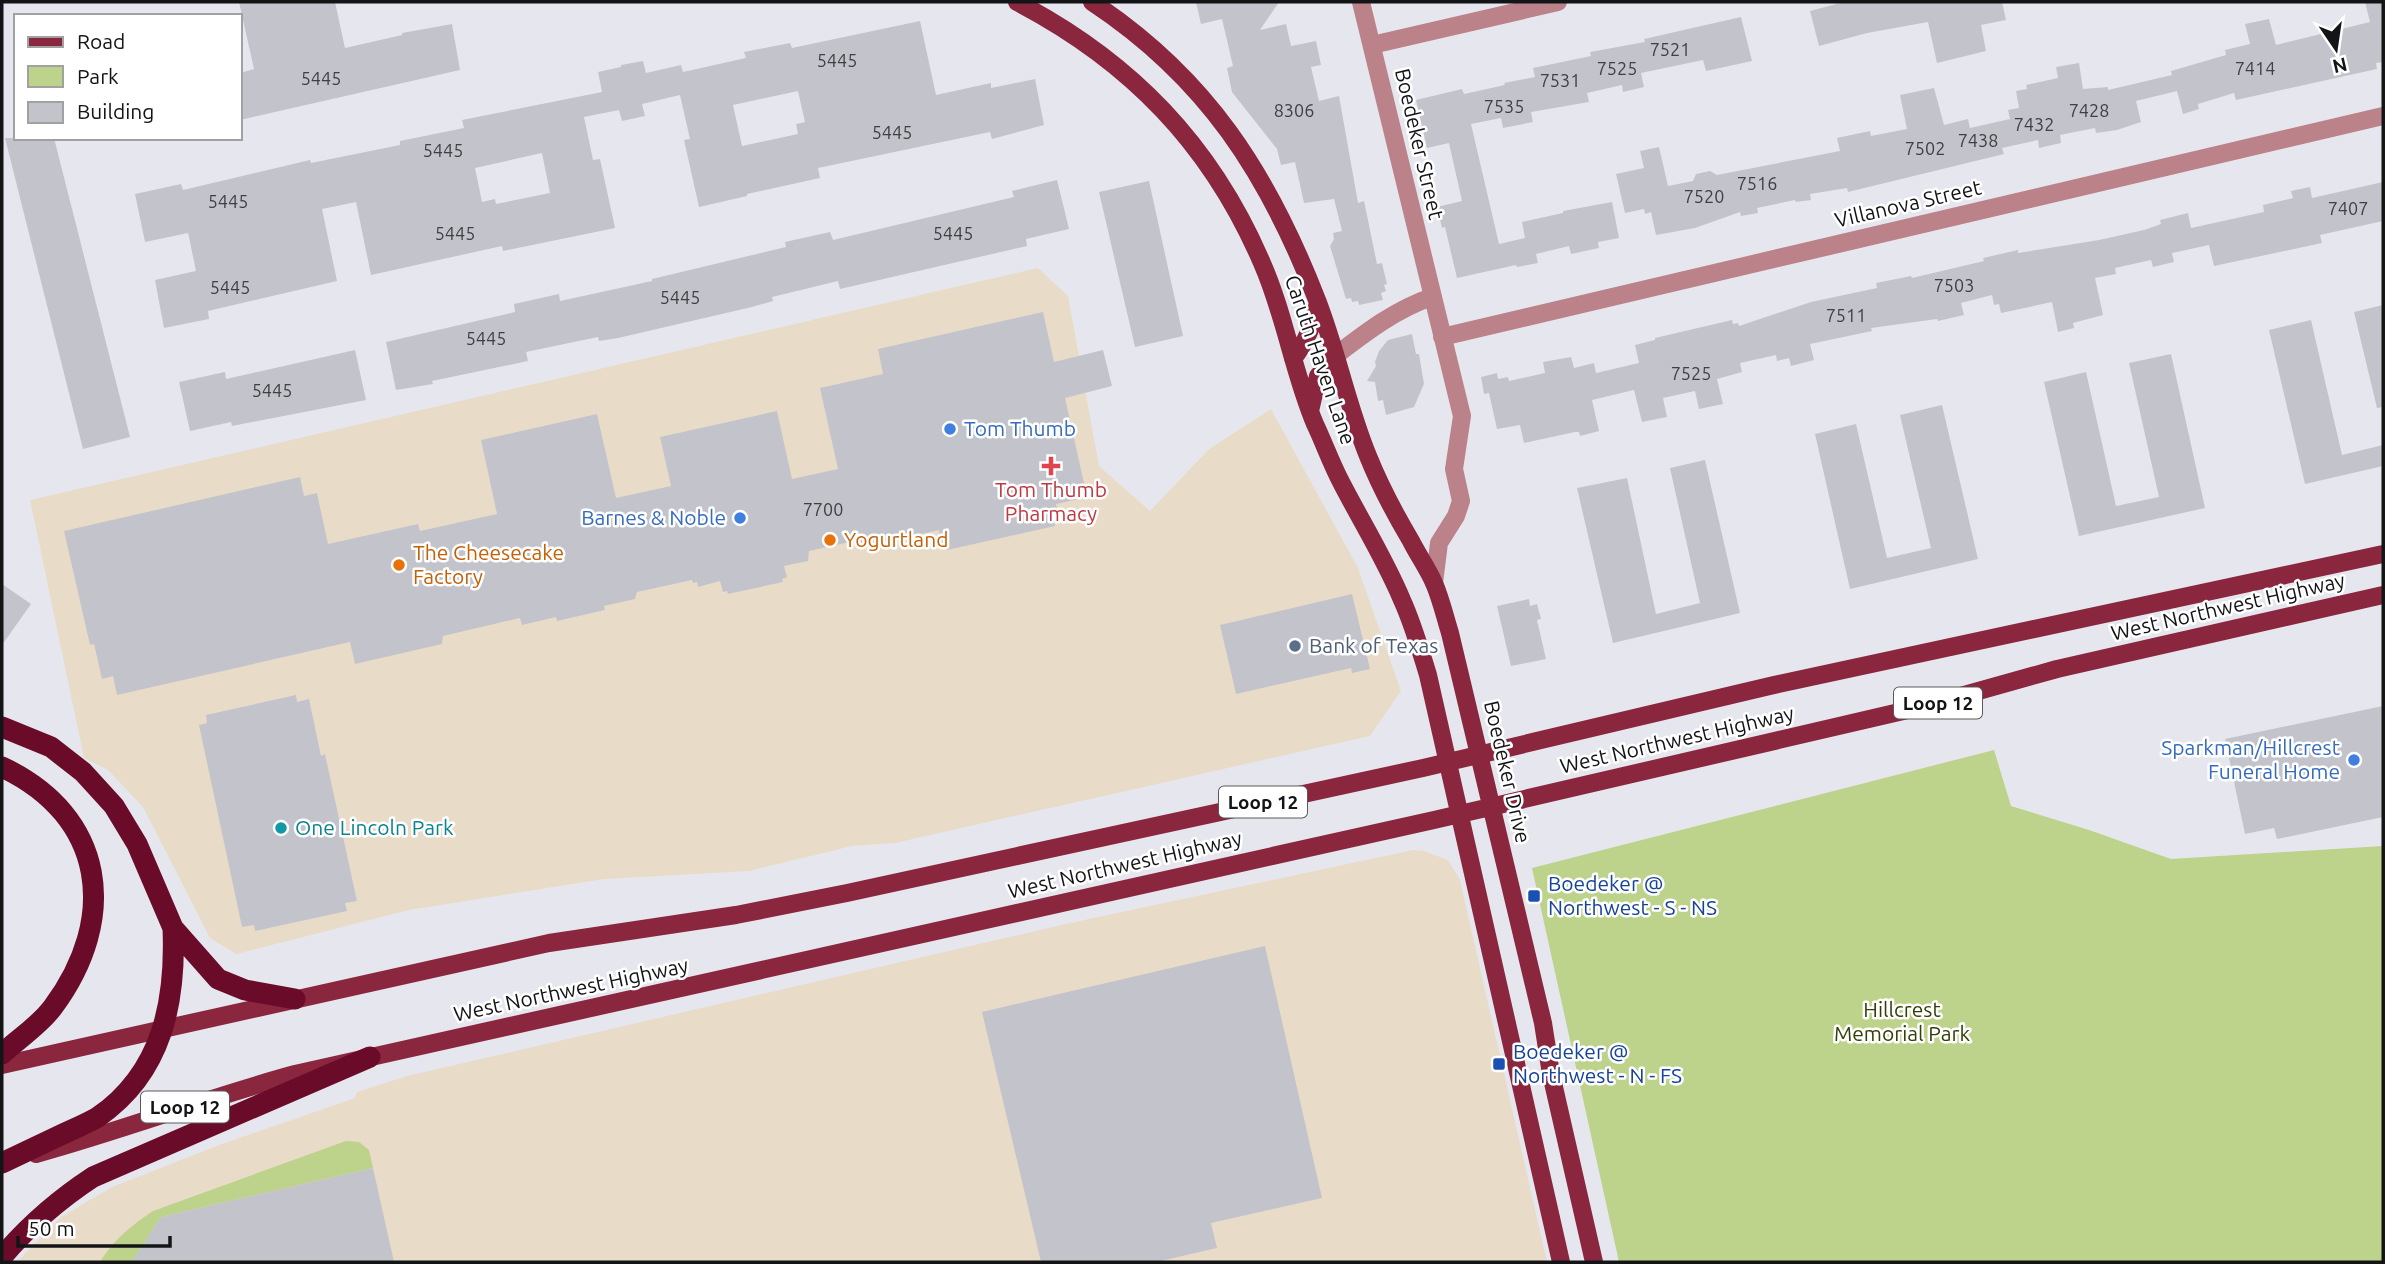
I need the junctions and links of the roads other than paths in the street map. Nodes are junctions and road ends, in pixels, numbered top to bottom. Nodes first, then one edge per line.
1 (1017, 2) edge
2 (1092, 2) edge
3 (1361, 2) edge
4 (1558, 2) edge
5 (1372, 45) junction
6 (2383, 116) edge
7 (1432, 297) junction
8 (1318, 302) junction
9 (1443, 337) junction
10 (1335, 356) junction
11 (1293, 359) junction
12 (1318, 376) junction
13 (1345, 394) junction
14 (1310, 411) junction
15 (2383, 554) edge
16 (1434, 583) junction
17 (2383, 595) edge
18 (2, 727) edge
19 (1480, 755) junction
20 (1449, 761) junction
21 (2, 767) edge
22 (1491, 807) junction
23 (1460, 814) junction
24 (173, 928) junction
25 (295, 999) junction
26 (162, 1030) junction
27 (2, 1054) edge
28 (370, 1057) junction
29 (2, 1065) edge
30 (2, 1163) edge
31 (2, 1257) edge
32 (1561, 1262) edge
33 (1594, 1262) edge

1 - 11 main road, Caruth Haven Lane
2 - 8 main road, Caruth Haven Lane
3 - 5 street, Boedeker Street
4 - 5 street
5 - 7 street, Boedeker Street
6 - 9 street, Villanova Street
7 - 9 street, Boedeker Drive
7 - 10 street
8 - 10 main road, Caruth Haven Lane
8 - 11 main road
9 - 16 street, Boedeker Drive
10 - 12 main road
10 - 13 main road, Caruth Haven Lane
11 - 12 main road
11 - 14 main road, Caruth Haven Lane
12 - 13 main road
12 - 14 main road
13 - 16 main road, Caruth Haven Lane
14 - 20 main road, Caruth Haven Lane
15 - 19 main road, West Northwest Highway / Loop 12
16 - 19 main road, Boedeker Drive
17 - 22 main road, West Northwest Highway / Loop 12
18 - 24 highway
19 - 20 main road, West Northwest Highway / Loop 12
19 - 22 main road, Boedeker Drive
20 - 23 main road, Caruth Haven Lane
20 - 25 main road, West Northwest Highway / Loop 12
21 - 27 highway
22 - 23 main road, West Northwest Highway / Loop 12
22 - 33 main road, Boedeker Drive
23 - 28 main road, West Northwest Highway / Loop 12
23 - 32 main road
24 - 25 highway
24 - 26 highway
25 - 26 main road, West Northwest Highway / Loop 12
26 - 29 main road, West Northwest Highway / Loop 12
26 - 30 highway
28 - 30 main road, West Northwest Highway / Loop 12
28 - 31 highway

